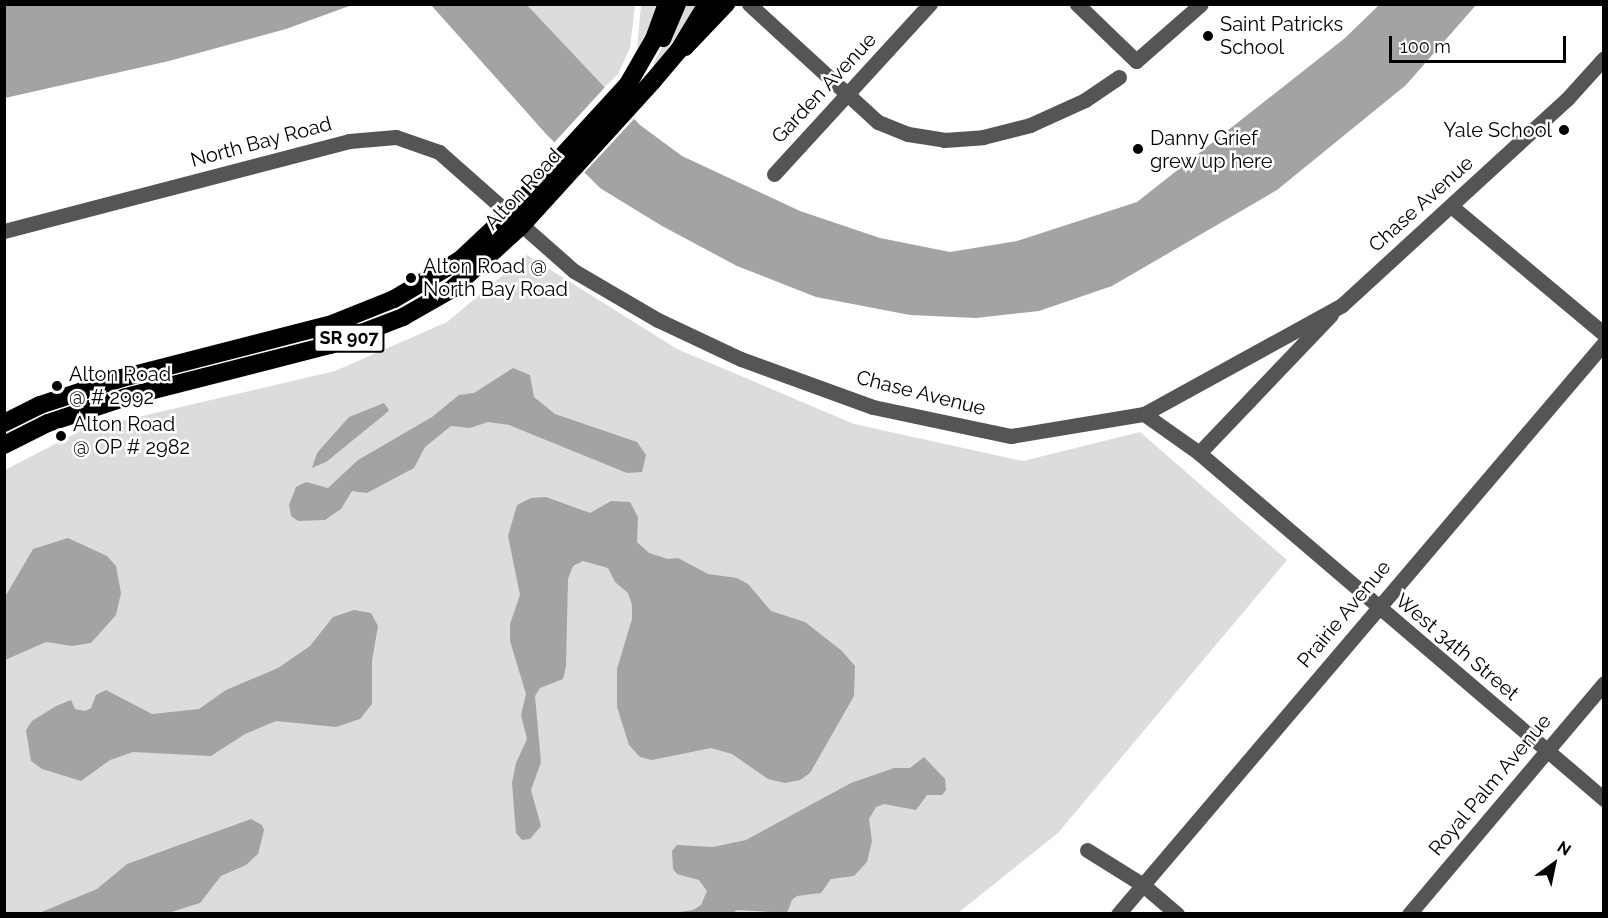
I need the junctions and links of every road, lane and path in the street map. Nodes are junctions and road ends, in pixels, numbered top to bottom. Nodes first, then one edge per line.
1 (667, 4) edge
2 (676, 4) edge
3 (707, 4) edge
4 (727, 4) edge
5 (749, 4) edge
6 (930, 4) edge
7 (1077, 4) edge
8 (1201, 4) edge
9 (1604, 58) edge
10 (669, 62) junction
11 (1119, 77) dead end
12 (634, 89) junction
13 (846, 94) junction
14 (774, 174) dead end
15 (1451, 206) junction
16 (515, 220) junction
17 (4, 231) edge
18 (1342, 305) junction
19 (1604, 334) edge
20 (1604, 343) edge
21 (1144, 414) junction
22 (4, 423) edge
23 (4, 445) edge
24 (1199, 453) junction
25 (1378, 607) junction
26 (1604, 683) edge
27 (1546, 751) junction
28 (1604, 799) edge
29 (1087, 850) dead end
30 (1143, 885) junction
31 (1118, 914) edge
32 (1177, 914) edge
33 (1409, 914) edge

1 - 12 highway
2 - 12 main road, Alton Road / SR 907
3 - 10 highway, SR 907
4 - 10 main road, Alton Road
5 - 13 street
6 - 13 street, Garden Avenue
7 - 8 street
9 - 15 street, Chase Avenue
10 - 12 highway, Alton Road / SR 907
11 - 13 street
12 - 16 highway, Alton Road / SR 907
13 - 14 street, Garden Avenue
15 - 18 street, Chase Avenue
15 - 19 street
16 - 17 street, North Bay Road
16 - 21 street, Chase Avenue
16 - 22 highway, Alton Road / SR 907
16 - 23 highway, Alton Road / SR 907
18 - 21 street, Chase Avenue
18 - 24 street, Chase Avenue
20 - 25 street, Prairie Avenue
21 - 24 street, West 34th Street
24 - 25 street, West 34th Street
25 - 27 street, West 34th Street
25 - 30 street, Prairie Avenue
26 - 27 street, Royal Palm Avenue
27 - 28 street, West 34th Street
27 - 33 street, Royal Palm Avenue
29 - 30 street
30 - 31 street, Prairie Avenue
30 - 32 street

